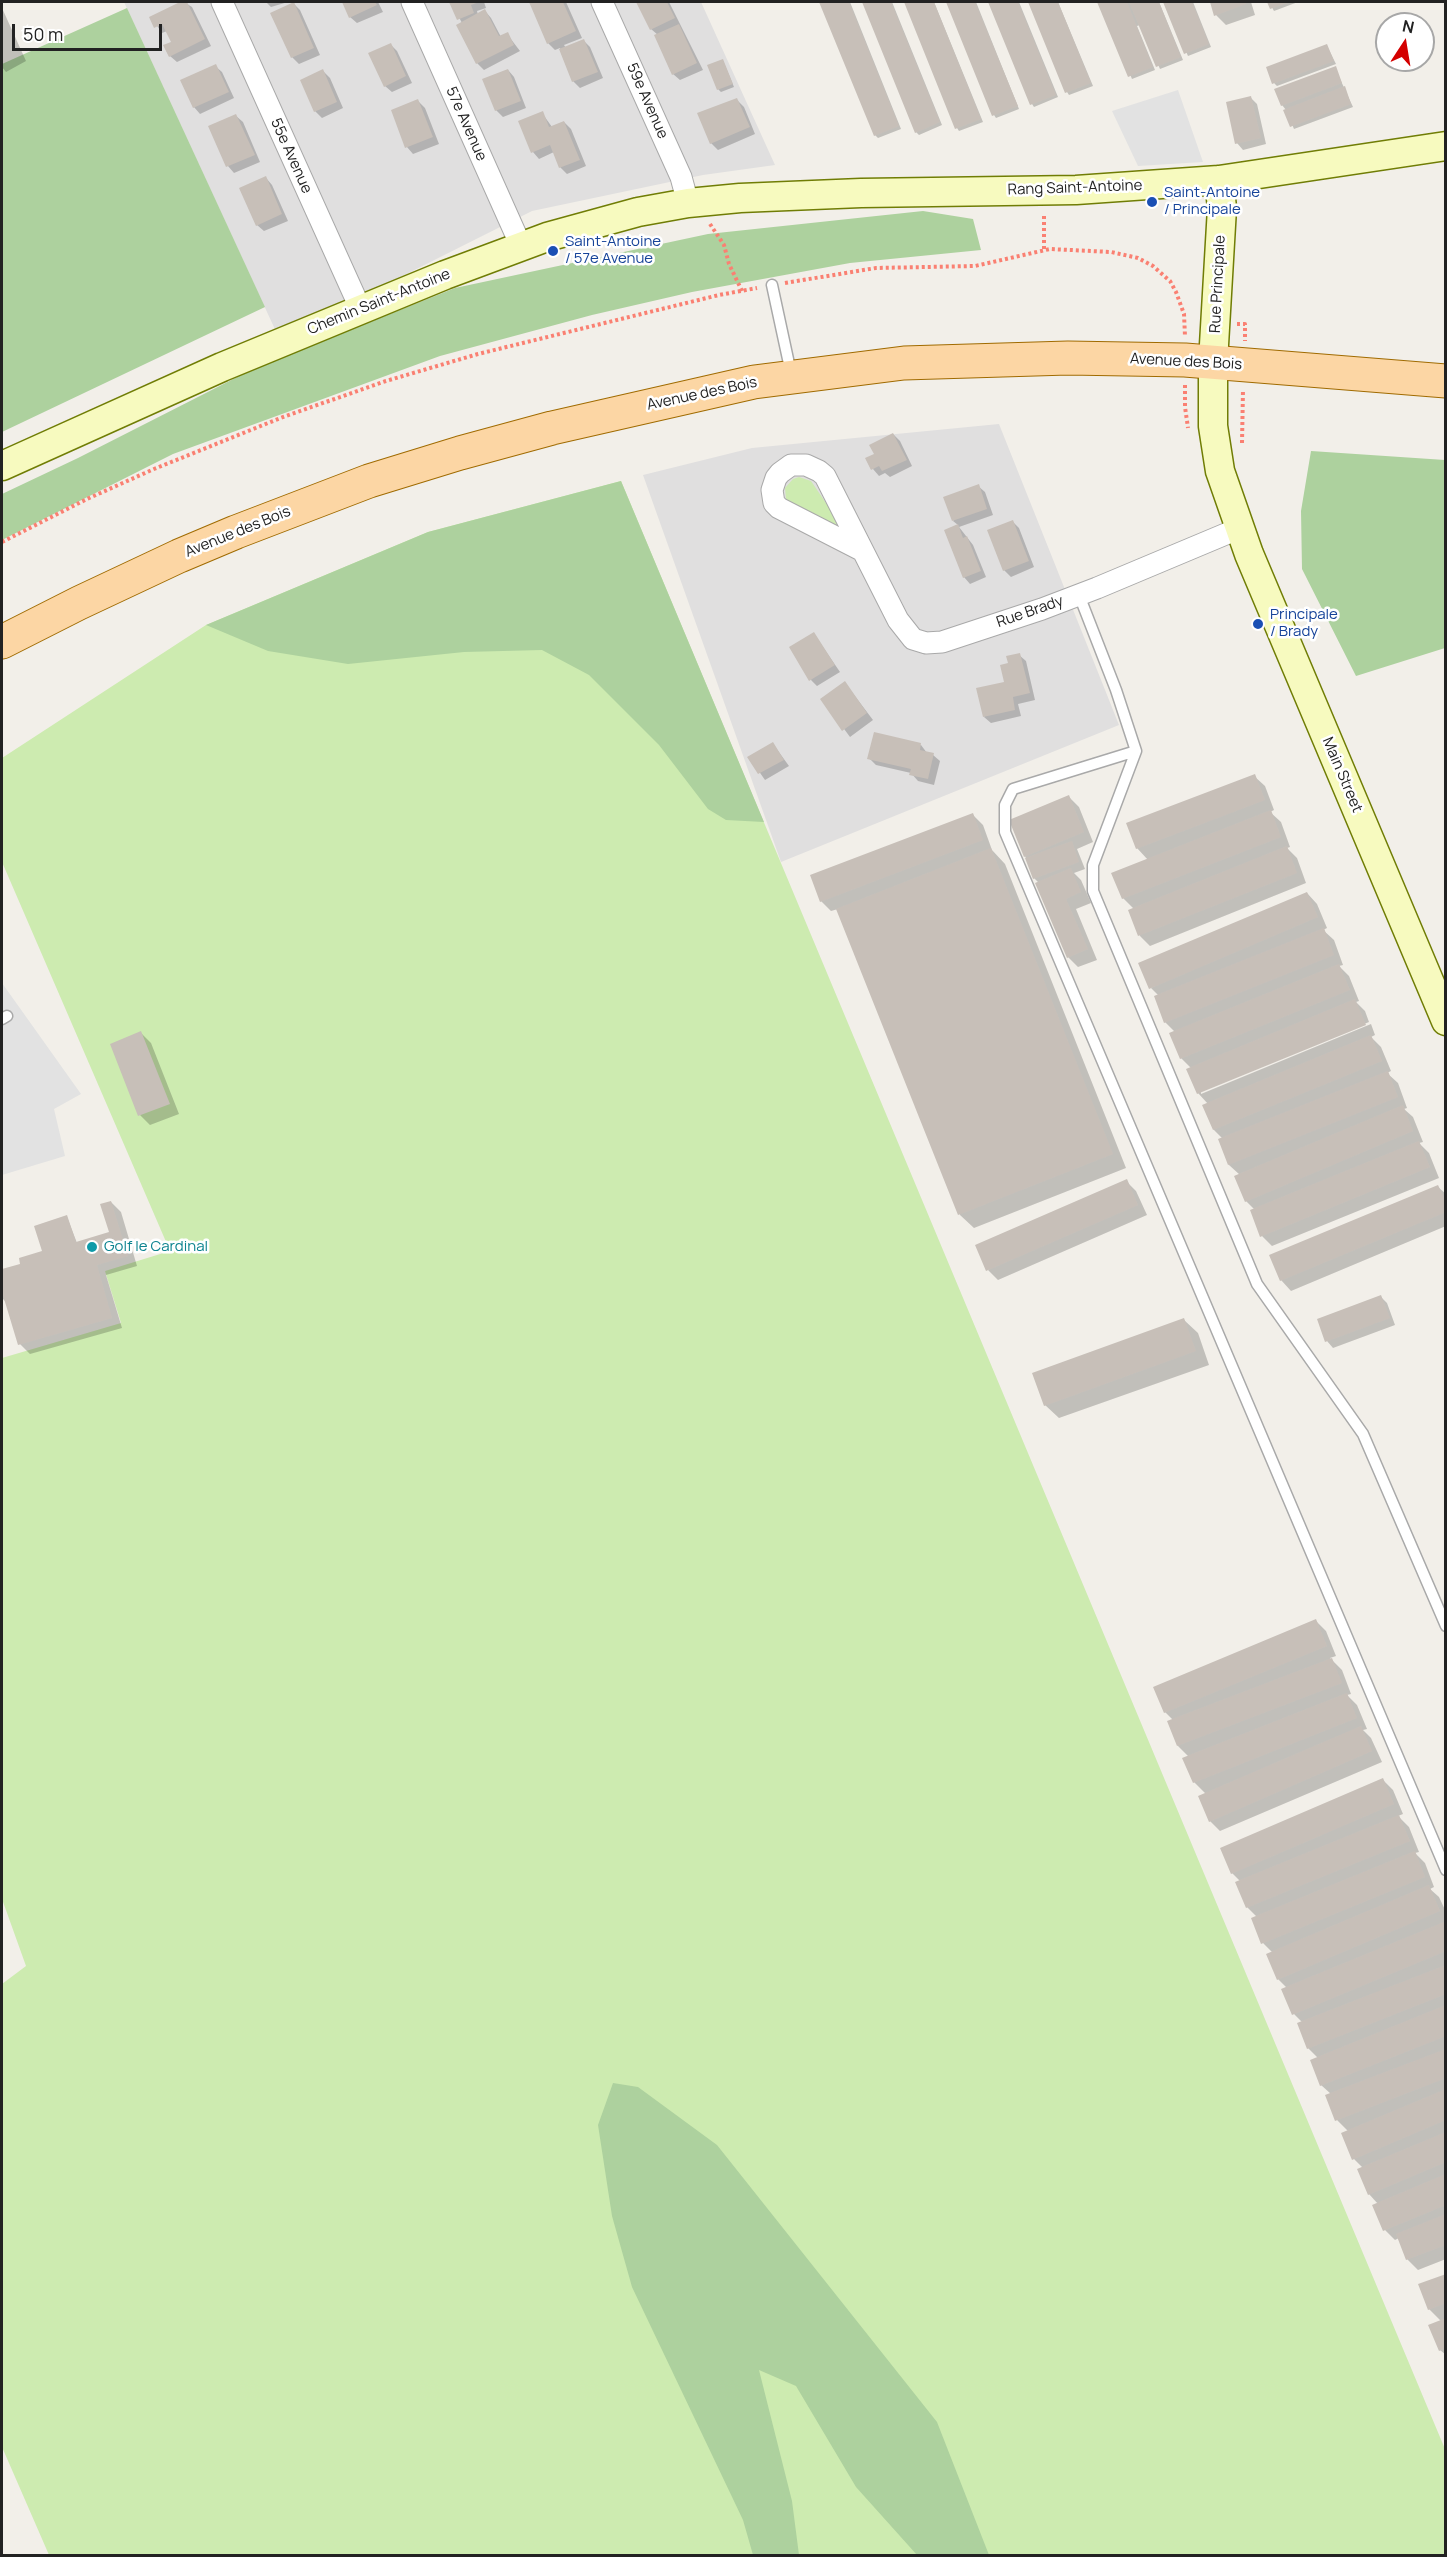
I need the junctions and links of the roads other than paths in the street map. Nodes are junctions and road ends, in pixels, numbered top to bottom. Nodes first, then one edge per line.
1 (222, 2) edge
2 (412, 2) edge
3 (602, 2) edge
4 (1446, 146) edge
5 (1219, 180) junction
6 (774, 196) joint
7 (688, 203) junction
8 (521, 246) junction
9 (772, 285) road end
10 (362, 310) junction
11 (1213, 362) junction
12 (791, 376) junction
13 (1446, 381) edge
14 (2, 466) edge
15 (1240, 528) junction
16 (861, 550) dead end
17 (1079, 595) junction
18 (2, 642) edge
19 (1136, 751) junction
20 (1446, 1021) edge
21 (1446, 1626) edge
22 (1446, 1870) edge

1 - 10 street, 55e Avenue
2 - 8 street, 57e Avenue
3 - 7 street, 59e Avenue
4 - 5 street, Rang Saint-Antoine
5 - 6 street, Rang Saint-Antoine
5 - 11 street, Rue Principale
6 - 7 street, Chemin Saint-Antoine
7 - 8 street, Chemin Saint-Antoine
8 - 10 street, Chemin Saint-Antoine
9 - 12 lane
10 - 14 street, Chemin Saint-Antoine
11 - 12 main road, Avenue des Bois
11 - 13 main road, Avenue des Bois
11 - 15 street, Rue Principale
12 - 18 main road, Avenue des Bois
15 - 17 street, Rue Brady
15 - 20 street, Main Street
16 - 17 street, Rue Brady
17 - 19 lane
19 - 21 lane
19 - 22 lane

